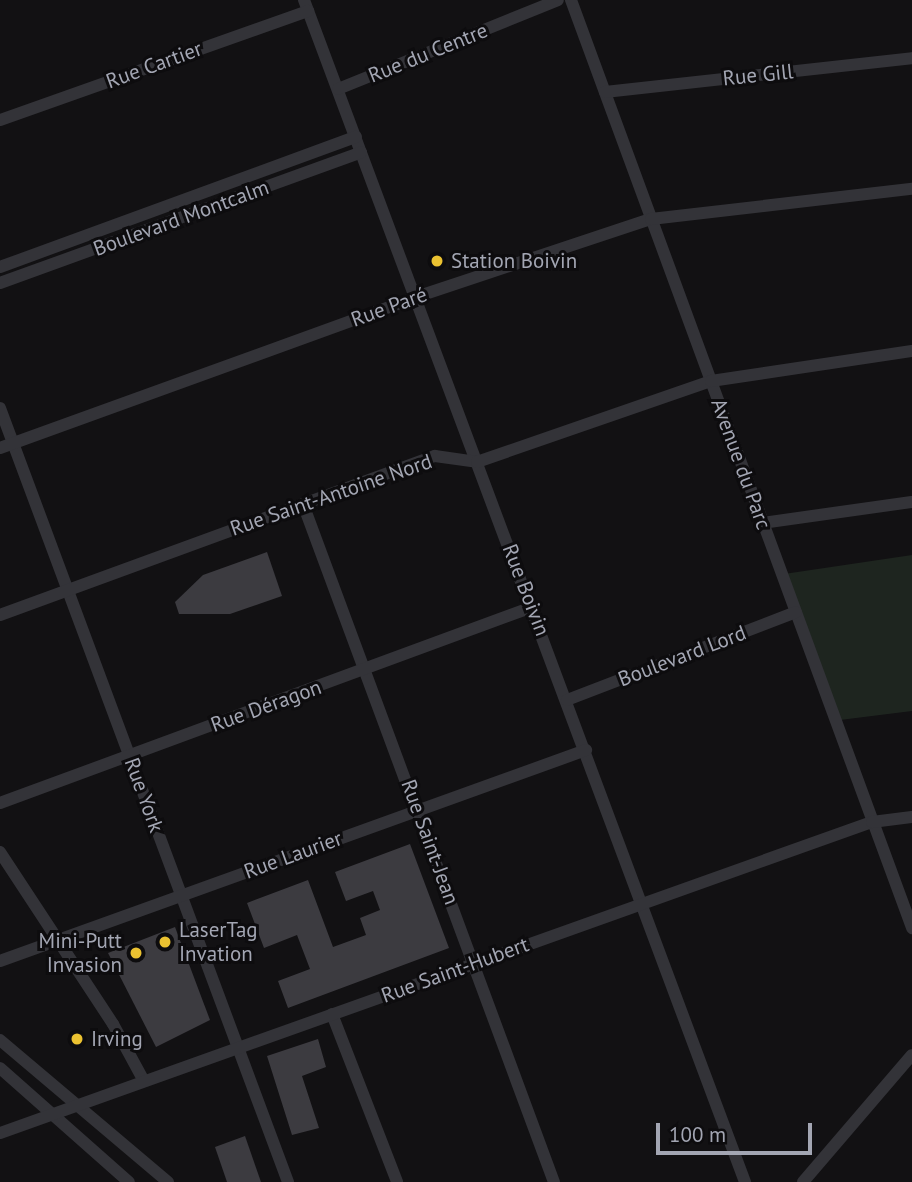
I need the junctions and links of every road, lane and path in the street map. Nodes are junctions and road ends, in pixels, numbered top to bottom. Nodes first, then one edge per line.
1 (558, 0) edge
2 (571, 0) edge
3 (306, 5) edge
4 (912, 58) edge
5 (338, 89) junction
6 (605, 92) junction
7 (0, 120) edge
8 (356, 137) junction
9 (361, 152) junction
10 (912, 189) edge
11 (651, 219) junction
12 (0, 267) edge
13 (0, 283) edge
14 (416, 297) junction
15 (912, 351) edge
16 (711, 381) junction
17 (0, 408) edge
18 (13, 444) junction
19 (0, 449) edge
20 (477, 461) junction
21 (912, 502) edge
22 (303, 504) junction
23 (762, 523) junction
24 (67, 589) junction
25 (532, 607) junction
26 (796, 612) junction
27 (0, 615) edge
28 (366, 670) junction
29 (567, 700) junction
30 (586, 750) junction
31 (129, 756) junction
32 (0, 803) edge
33 (419, 810) junction
34 (912, 817) edge
35 (872, 822) junction
36 (0, 852) edge
37 (181, 896) junction
38 (643, 903) junction
39 (912, 928) edge
40 (58, 940) junction
41 (0, 961) edge
42 (474, 964) junction
43 (332, 1014) junction
44 (0, 1040) edge
45 (238, 1048) junction
46 (912, 1055) edge
47 (0, 1068) edge
48 (144, 1081) junction
49 (79, 1105) junction
50 (50, 1115) junction
51 (0, 1133) edge
52 (129, 1182) edge
53 (168, 1182) edge
54 (288, 1182) edge
55 (397, 1182) edge
56 (554, 1182) edge
57 (745, 1182) edge
58 (803, 1182) edge

1 - 5 street, Rue du Centre
2 - 6 street, Avenue du Parc
3 - 5 street, Rue Boivin
3 - 7 street, Rue Cartier
4 - 6 street, Rue Gill
5 - 8 street, Rue Boivin
6 - 11 street, Avenue du Parc
8 - 9 street, Rue Boivin
8 - 12 street, Boulevard Montcalm
9 - 13 street, Boulevard Montcalm
9 - 14 street, Rue Boivin
10 - 11 street, Rue Paré
11 - 14 street, Rue Paré
11 - 16 street, Avenue du Parc
14 - 18 street, Rue Paré
14 - 20 street, Rue Boivin
15 - 16 street, Rue Saint-Antoine Nord
16 - 20 street, Rue Saint-Antoine Nord
16 - 23 street, Avenue du Parc
17 - 18 street, Rue York
18 - 19 street, Rue Paré
18 - 24 street, Rue York
20 - 22 street, Rue Saint-Antoine Nord
20 - 25 street, Rue Boivin
21 - 23 street
22 - 24 street, Rue Saint-Antoine Nord
22 - 28 street, Rue Saint-Jean
23 - 26 street, Avenue du Parc
24 - 27 street, Rue Saint-Antoine Nord
24 - 31 street, Rue York
25 - 28 street, Rue Déragon
25 - 29 street, Rue Boivin
26 - 29 street, Boulevard Lord
26 - 35 street, Avenue du Parc
28 - 31 street, Rue Déragon
28 - 33 street, Rue Saint-Jean
29 - 30 street, Rue Boivin
30 - 33 street, Rue Laurier
30 - 38 street, Rue Boivin
31 - 32 street, Rue Déragon
31 - 37 street, Rue York
33 - 37 street, Rue Laurier
33 - 42 street, Rue Saint-Jean
34 - 35 street, Rue Saint-Hubert
35 - 38 street, Rue Saint-Hubert
35 - 39 street, Avenue du Parc
36 - 40 street
37 - 40 street, Rue Laurier
37 - 45 street, Rue York
38 - 42 street, Rue Saint-Hubert
38 - 57 street, Rue Boivin
40 - 41 street, Rue Laurier
40 - 48 street
42 - 43 street, Rue Saint-Hubert
42 - 56 street, Rue Saint-Jean
43 - 45 street, Rue Saint-Hubert
43 - 55 street
44 - 49 street
45 - 48 street, Rue Saint-Hubert
45 - 54 street, Rue York
46 - 58 street
47 - 50 street
48 - 49 street, Rue Saint-Hubert
49 - 50 street, Rue Saint-Hubert
49 - 53 street
50 - 51 street, Rue Saint-Hubert
50 - 52 street

